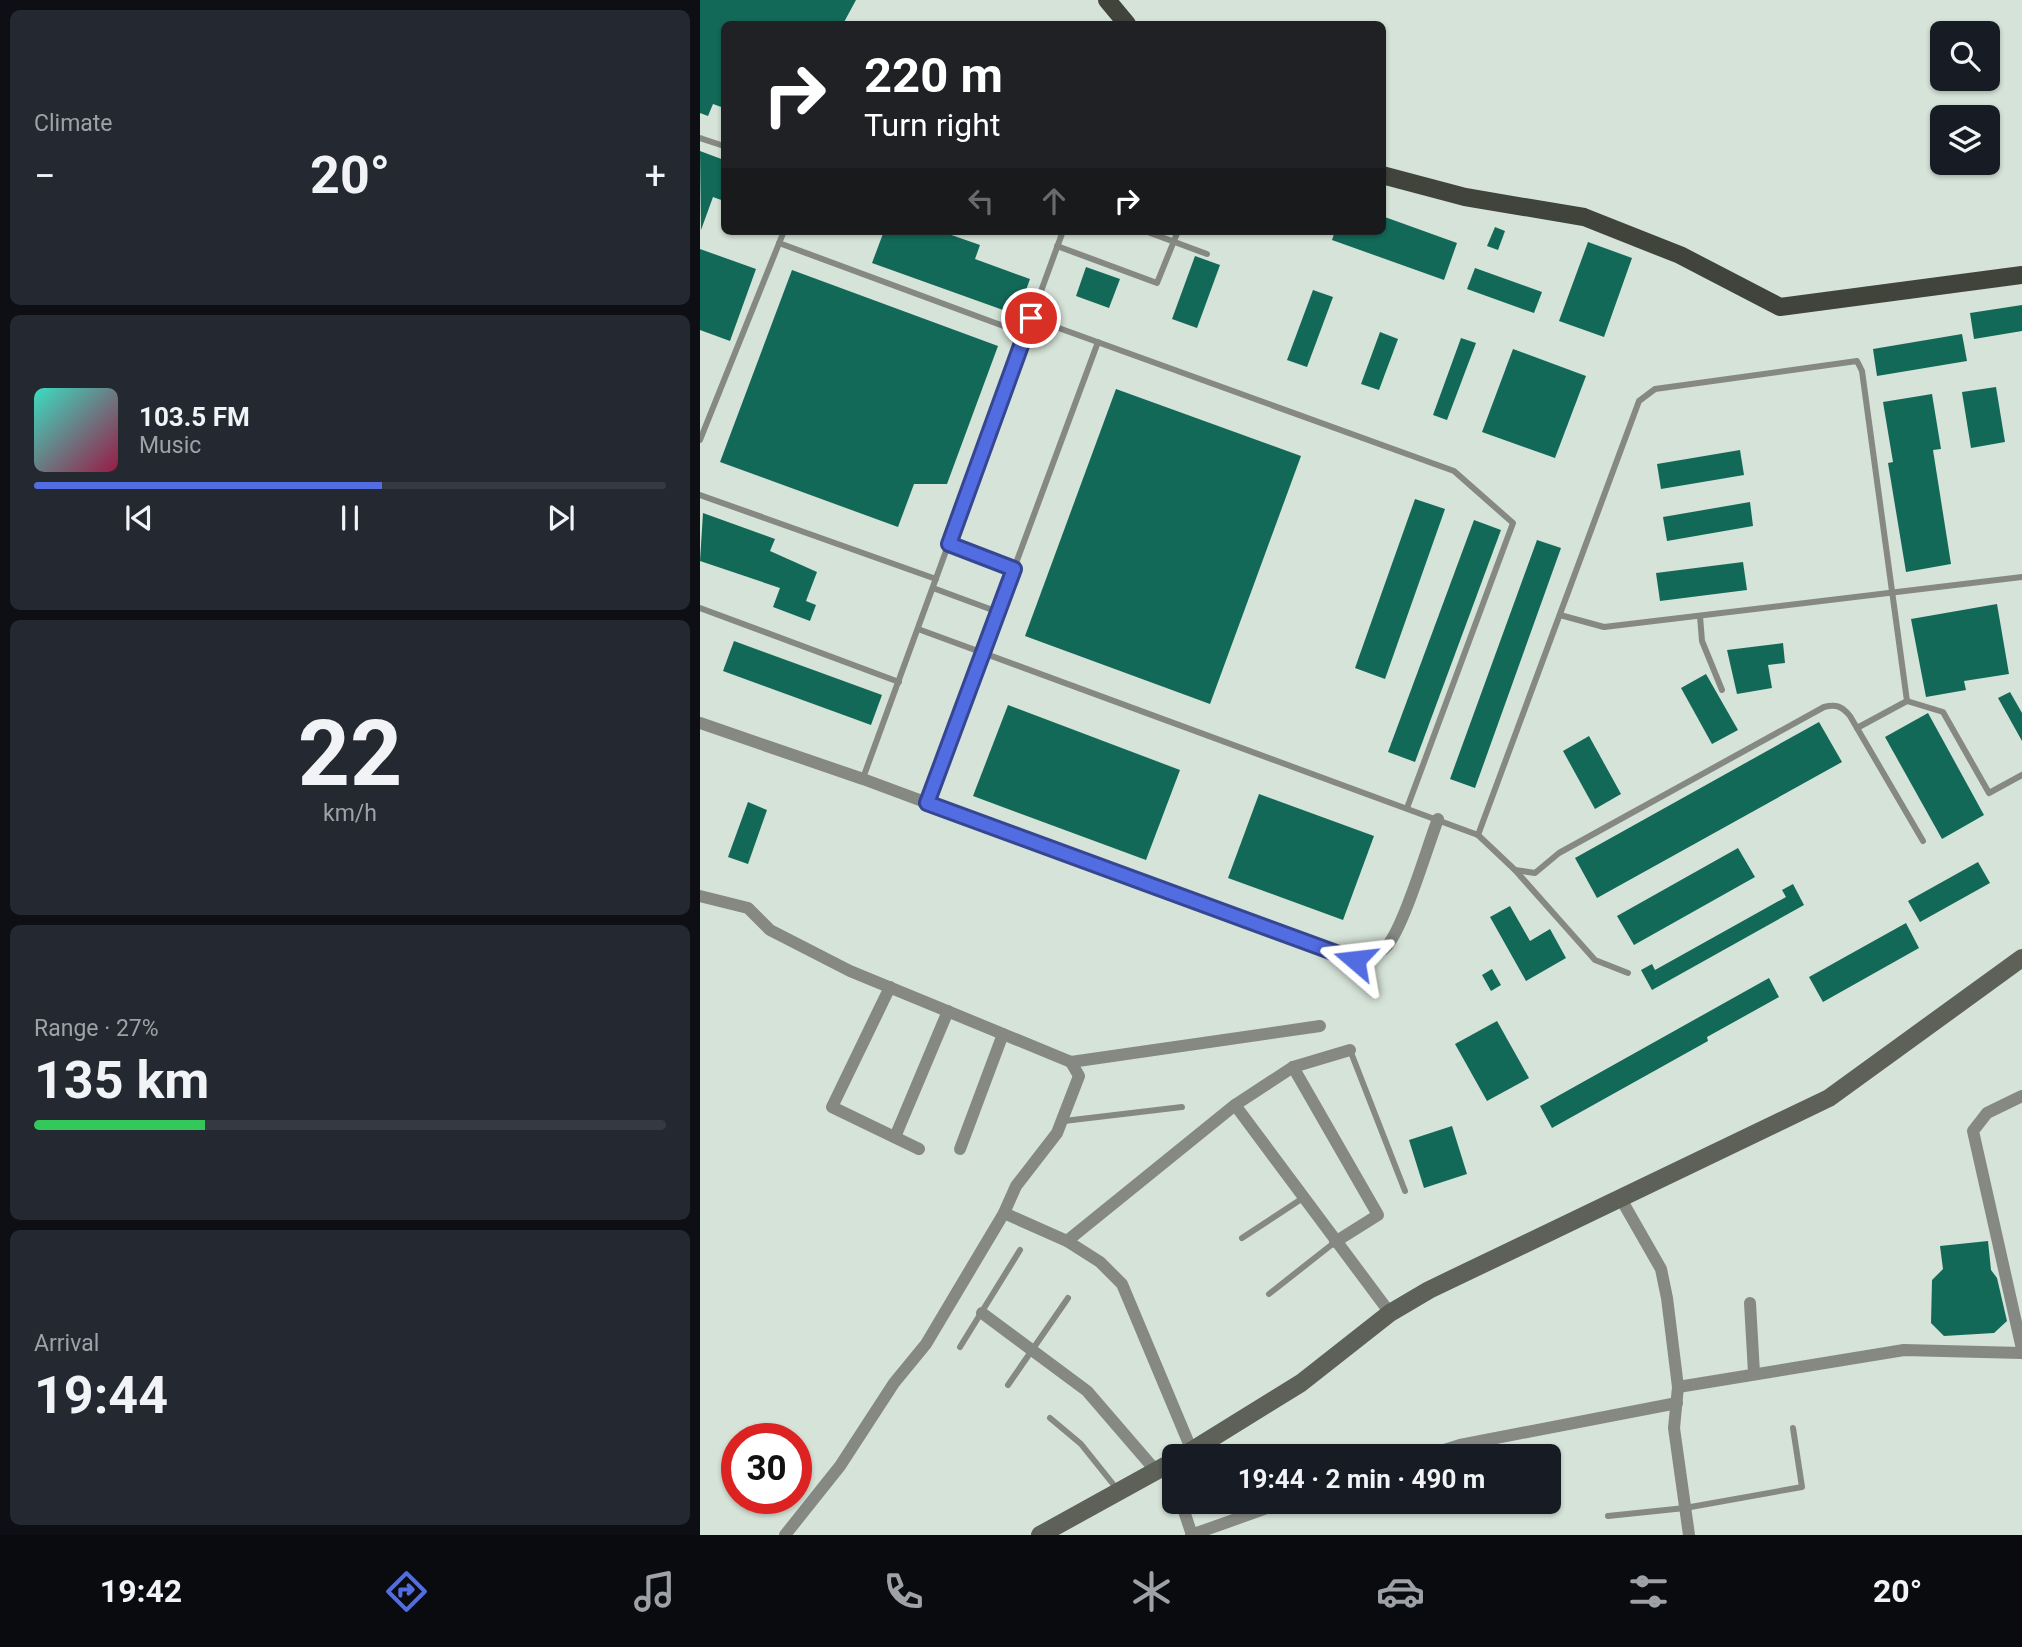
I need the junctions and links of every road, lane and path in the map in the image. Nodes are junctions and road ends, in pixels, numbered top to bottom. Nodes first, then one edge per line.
1 (1107, 0) edge
2 (1124, 21) edge
3 (700, 138) edge
4 (721, 145) edge
5 (1386, 176) edge
6 (782, 235) edge
7 (1061, 235) edge
8 (1156, 235) edge
9 (1177, 235) edge
10 (1174, 242) junction
11 (779, 243) junction
12 (1057, 246) junction
13 (1207, 254) dead end
14 (2022, 275) edge
15 (1031, 318) junction
16 (1025, 334) junction
17 (1098, 342) junction
18 (700, 440) edge
19 (700, 495) edge
20 (949, 544) junction
21 (1014, 569) junction
22 (2022, 577) edge
23 (936, 579) junction
24 (933, 588) junction
25 (1892, 594) junction
26 (700, 608) edge
27 (998, 612) junction
28 (1560, 615) junction
29 (1700, 616) junction
30 (918, 629) junction
31 (983, 653) junction
32 (899, 682) junction
33 (1722, 690) dead end
34 (1907, 701) junction
35 (700, 723) edge
36 (1857, 728) junction
37 (2022, 775) edge
38 (863, 779) junction
39 (927, 803) junction
40 (1407, 808) junction
41 (1438, 819) junction
42 (1478, 835) junction
43 (1923, 841) dead end
44 (1515, 870) junction
45 (700, 896) edge
46 (2022, 958) edge
47 (1628, 973) dead end
48 (890, 987) junction
49 (948, 1011) junction
50 (1320, 1026) dead end
51 (1003, 1034) junction
52 (1350, 1050) joint
53 (1071, 1062) junction
54 (1293, 1067) junction
55 (2022, 1096) edge
56 (1235, 1105) junction
57 (1182, 1107) dead end
58 (1064, 1121) junction
59 (895, 1137) junction
60 (919, 1149) dead end
61 (960, 1149) dead end
62 (1405, 1191) dead end
63 (1303, 1198) junction
64 (1621, 1199) junction
65 (1004, 1213) junction
66 (1242, 1238) dead end
67 (1068, 1241) junction
68 (1335, 1242) junction
69 (1020, 1250) dead end
70 (1269, 1294) dead end
71 (1068, 1298) dead end
72 (1750, 1303) dead end
73 (982, 1313) junction
74 (1390, 1314) junction
75 (960, 1347) dead end
76 (1032, 1350) junction
77 (2022, 1351) edge
78 (1754, 1373) junction
79 (1008, 1385) dead end
80 (1678, 1388) junction
81 (1677, 1403) junction
82 (1050, 1418) dead end
83 (1793, 1428) dead end
84 (1170, 1444) edge
85 (1202, 1444) edge
86 (1465, 1444) edge
87 (1162, 1451) edge
88 (1162, 1468) edge
89 (1118, 1491) junction
90 (1685, 1508) junction
91 (1185, 1514) edge
92 (1251, 1514) edge
93 (1608, 1516) dead end
94 (785, 1535) edge
95 (1040, 1535) edge
96 (1192, 1535) edge
97 (1689, 1535) edge

1 - 2 main road
3 - 4 lane
5 - 14 main road
6 - 11 lane
7 - 12 lane
8 - 10 lane
9 - 10 lane
10 - 12 lane
10 - 13 lane
11 - 16 lane
11 - 18 lane
12 - 15 lane
15 - 16 lane
15 - 17 lane
16 - 20 lane
17 - 21 lane
17 - 40 lane
19 - 23 lane
20 - 21 lane
20 - 23 lane
21 - 27 lane
22 - 25 lane
23 - 24 lane
24 - 27 lane
24 - 30 lane
25 - 28 lane
25 - 29 lane
25 - 34 lane
26 - 32 lane
27 - 31 lane
28 - 29 lane
28 - 42 lane
29 - 33 lane
30 - 31 lane
30 - 32 lane
31 - 39 lane
31 - 40 lane
32 - 38 lane
34 - 36 lane
34 - 37 lane
35 - 38 street
36 - 43 lane
36 - 44 lane
38 - 39 street
39 - 41 street
40 - 41 lane
41 - 42 lane
42 - 44 lane
44 - 47 lane
45 - 48 street
46 - 64 main road
48 - 49 street
48 - 59 street
49 - 51 street
49 - 59 street
50 - 53 street
51 - 53 street
51 - 61 street
52 - 54 street
52 - 62 lane
53 - 58 street
54 - 56 street
54 - 68 street
55 - 77 street
56 - 63 street
56 - 67 street
57 - 58 lane
58 - 65 street
59 - 60 street
63 - 66 lane
63 - 68 street
64 - 74 main road
64 - 80 street
65 - 67 street
65 - 94 street
67 - 84 street
68 - 70 lane
68 - 74 street
69 - 73 lane
71 - 76 lane
72 - 78 street
73 - 75 lane
73 - 76 street
74 - 85 main road
76 - 79 lane
76 - 87 street
77 - 78 street
78 - 80 street
80 - 81 street
81 - 86 street
81 - 90 street
82 - 89 lane
83 - 90 lane
88 - 89 main road
89 - 95 main road
90 - 93 lane
90 - 97 street
91 - 96 street
92 - 96 street

